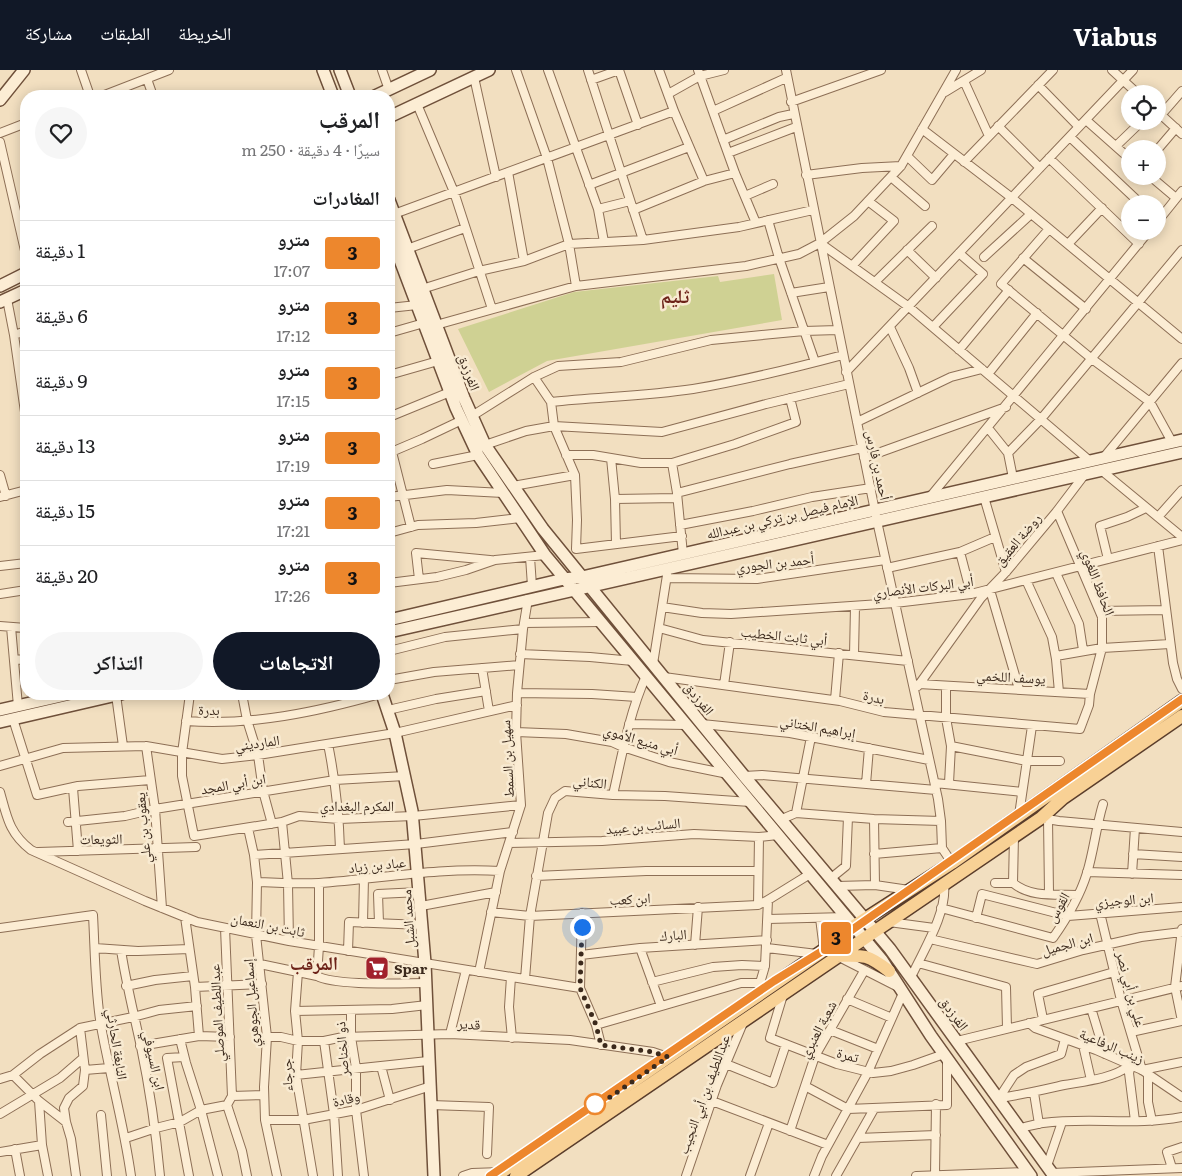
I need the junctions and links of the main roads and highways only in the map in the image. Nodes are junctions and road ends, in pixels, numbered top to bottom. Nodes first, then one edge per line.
1 (24, 70) edge
2 (323, 70) edge
3 (340, 70) edge
4 (430, 70) edge
5 (489, 70) edge
6 (331, 90) edge
7 (348, 90) edge
8 (389, 90) edge
9 (0, 100) edge
10 (395, 114) edge
11 (395, 216) edge
12 (395, 247) edge
13 (20, 276) edge
14 (0, 286) edge
15 (20, 293) edge
16 (3, 301) edge
17 (467, 418) junction
18 (1177, 441) edge
19 (1182, 452) edge
20 (876, 515) junction
21 (564, 579) junction
22 (586, 581) junction
23 (573, 589) junction
24 (395, 619) edge
25 (395, 631) edge
26 (40, 700) edge
27 (93, 700) edge
28 (384, 700) edge
29 (1182, 700) edge
30 (0, 710) edge
31 (1182, 716) edge
32 (0, 722) edge
33 (855, 921) junction
34 (875, 932) junction
35 (863, 939) junction
36 (837, 956) junction
37 (889, 971) junction
38 (1051, 1172) edge
39 (499, 1174) edge
40 (524, 1174) edge
41 (1029, 1174) edge
42 (434, 1176) edge

1 - 9 main road
2 - 6 main road
3 - 7 main road
4 - 8 main road
5 - 10 main road
11 - 17 main road, الفرزدق
12 - 17 main road, الفرزدق
13 - 14 main road
15 - 16 main road
17 - 21 main road, الفرزدق
17 - 22 main road, الفرزدق
18 - 20 main road, الإمام فيصل بن تركي بن عبدالله
19 - 20 main road, الإمام فيصل بن تركي بن عبدالله
20 - 22 main road, الإمام فيصل بن تركي بن عبدالله
20 - 22 main road, الإمام فيصل بن تركي بن عبدالله
21 - 22 main road, الإمام فيصل بن تركي بن عبدالله
21 - 23 main road, الفرزدق
21 - 24 main road, الإمام فيصل بن تركي بن عبدالله
22 - 23 main road, الإمام فيصل بن تركي بن عبدالله
22 - 33 main road, الفرزدق
23 - 25 main road, الإمام فيصل بن تركي بن عبدالله
23 - 33 main road, الفرزدق
26 - 30 main road
27 - 32 main road
28 - 42 main road, محمد الشبل
29 - 33 main road
31 - 34 main road
33 - 34 main road, الفرزدق
33 - 35 main road, الفرزدق
33 - 39 main road
34 - 35 main road
34 - 38 main road, الفرزدق
35 - 36 main road
35 - 37 main road, الفرزدق
36 - 37 main road
36 - 40 main road
37 - 41 main road, الفرزدق

